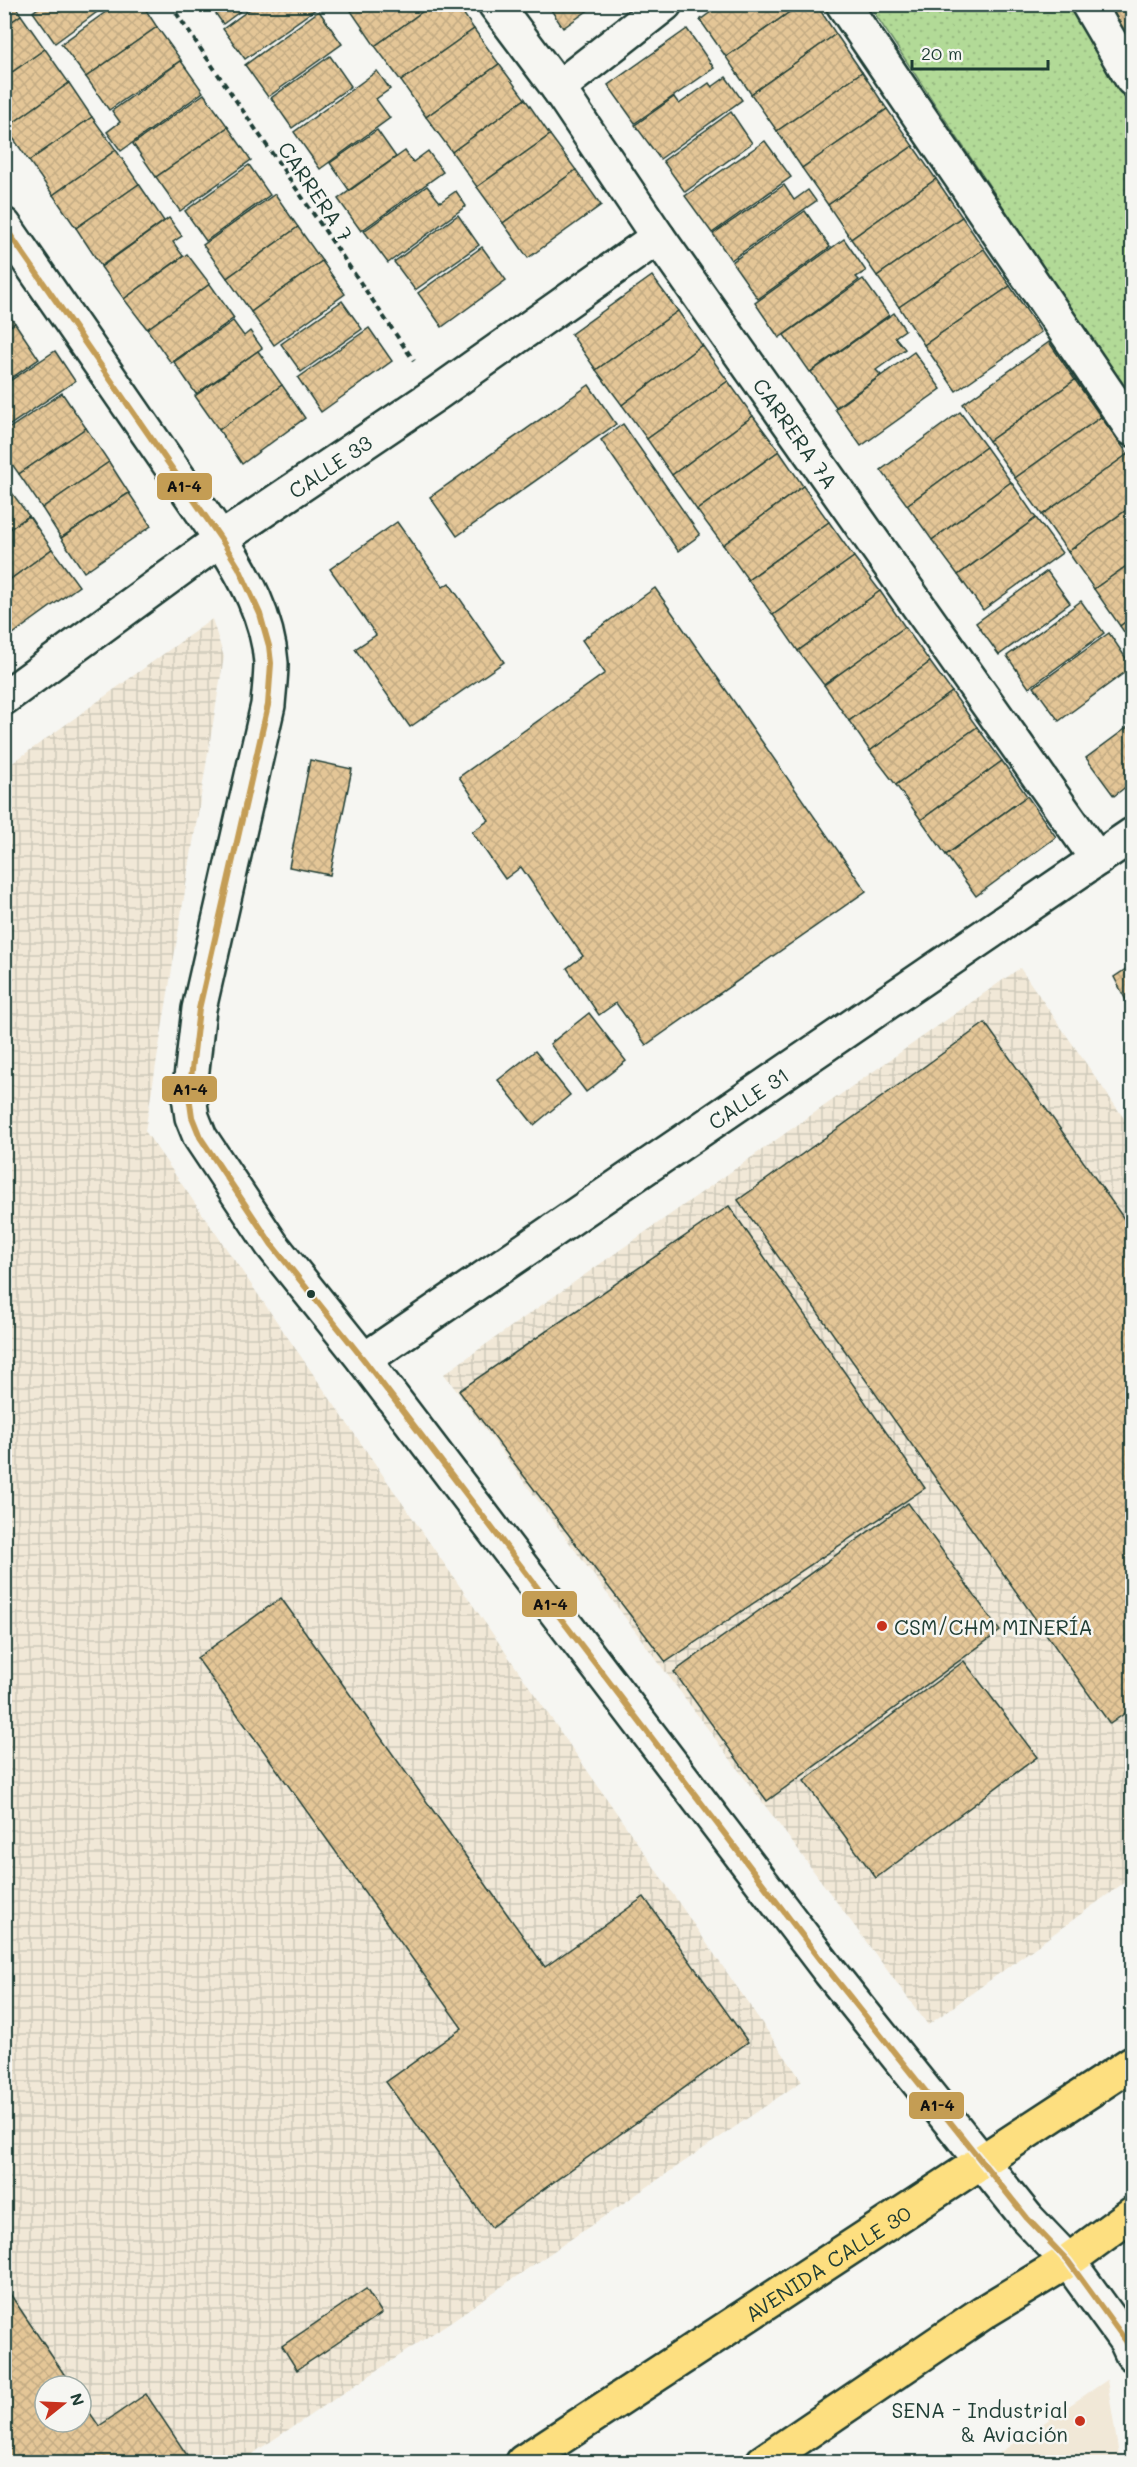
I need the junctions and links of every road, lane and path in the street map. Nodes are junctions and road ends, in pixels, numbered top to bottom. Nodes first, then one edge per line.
1 (170, 4) edge
2 (495, 4) edge
3 (665, 4) edge
4 (843, 4) edge
5 (1088, 4) edge
6 (1132, 79) edge
7 (558, 88) junction
8 (4, 225) edge
9 (658, 237) junction
10 (436, 394) junction
11 (1132, 429) edge
12 (221, 538) junction
13 (4, 698) edge
14 (1132, 835) edge
15 (1097, 859) junction
16 (364, 1360) junction
17 (1132, 2063) edge
18 (982, 2162) junction
19 (1132, 2214) edge
20 (1068, 2261) junction
21 (1132, 2354) edge
22 (524, 2463) edge
23 (763, 2463) edge

1 - 10 path, CARRERA 7
2 - 7 street, CARRERA 7A
3 - 7 street
4 - 11 street
5 - 6 street
7 - 9 street, CARRERA 7A
8 - 12 street
9 - 10 street, CALLE 33
9 - 15 street, CARRERA 7A
10 - 12 street, CALLE 33
12 - 13 street, CALLE 33
12 - 16 street
14 - 15 street, CALLE 31
15 - 16 street, CALLE 31
16 - 18 street
17 - 18 highway, AVENIDA CALLE 30
18 - 20 street
18 - 22 highway, AVENIDA CALLE 30
19 - 20 highway
20 - 21 street
20 - 23 highway

